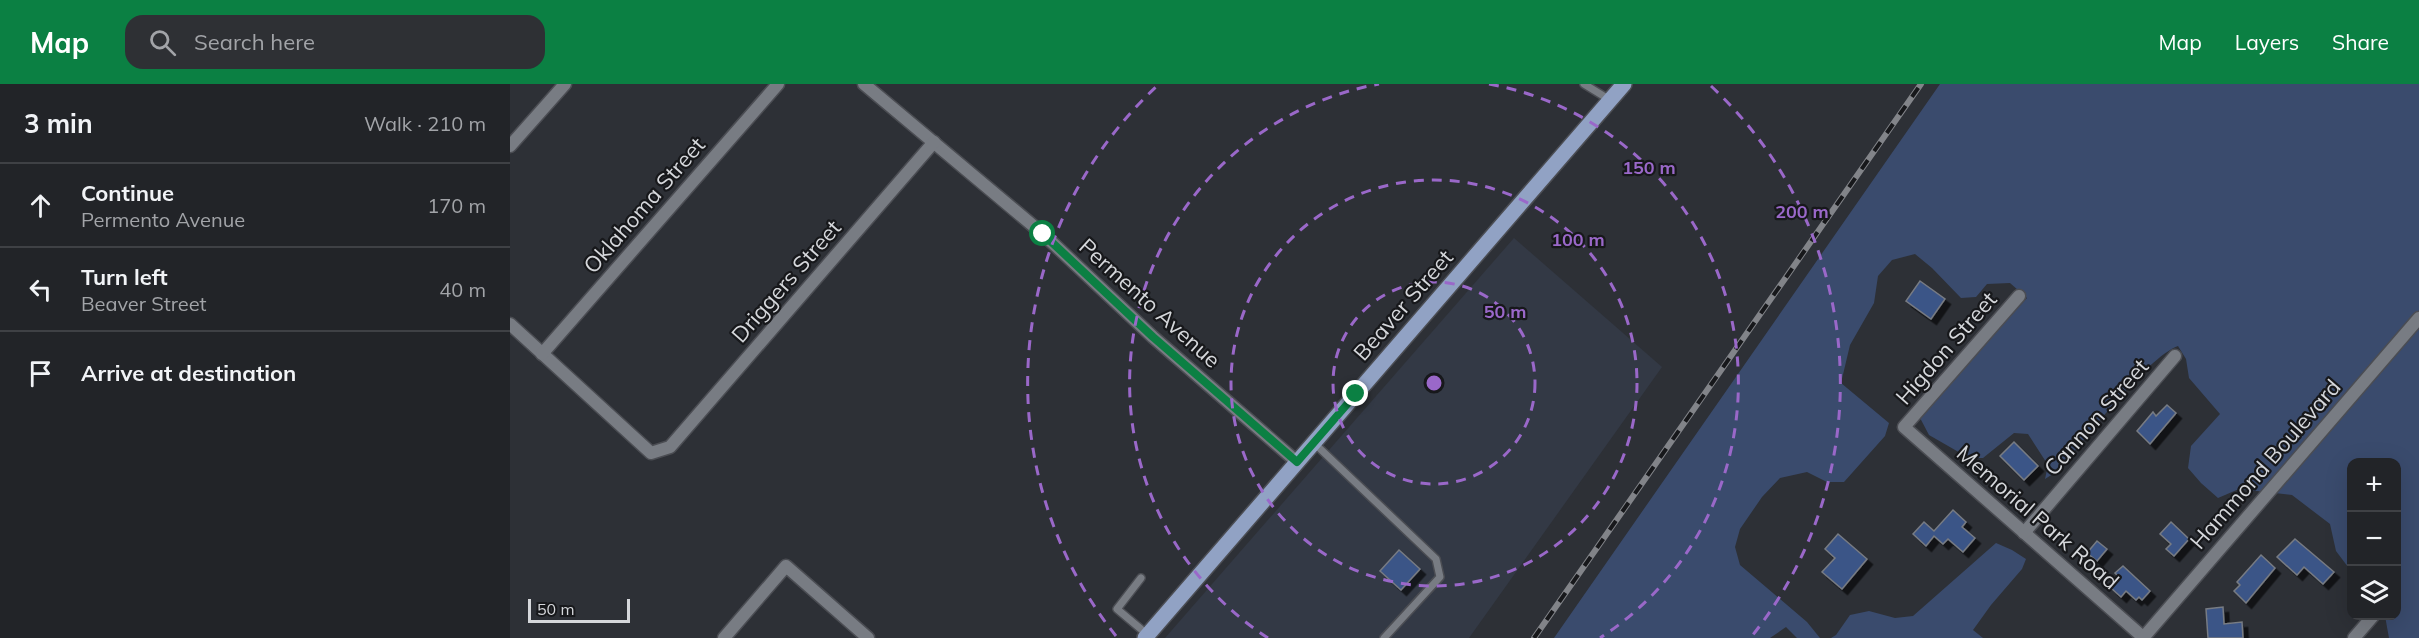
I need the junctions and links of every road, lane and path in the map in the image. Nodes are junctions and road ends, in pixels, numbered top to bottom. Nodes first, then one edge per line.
1 (565, 84) edge
2 (778, 84) edge
3 (864, 84) edge
4 (1584, 84) edge
5 (1624, 84) edge
6 (1610, 100) junction
7 (934, 142) junction
8 (510, 146) edge
9 (2019, 296) dead end
10 (2419, 318) edge
11 (510, 324) edge
12 (542, 354) junction
13 (2175, 356) dead end
14 (1904, 427) joint
15 (1314, 443) junction
16 (1297, 462) junction
17 (2024, 533) junction
18 (1141, 578) dead end
19 (2369, 620) edge
20 (1147, 637) edge
21 (724, 638) edge
22 (868, 638) edge
23 (1384, 638) edge
24 (2143, 638) edge
25 (2354, 638) edge

1 - 8 street
2 - 12 street, Oklahoma Street
3 - 7 street, Permento Avenue
4 - 6 lane
5 - 6 main road, Beaver Street
6 - 15 main road, Beaver Street
7 - 12 street, Driggers Street
7 - 16 street, Permento Avenue
9 - 14 street, Higdon Street
10 - 24 street, Hammond Boulevard
11 - 12 street
13 - 17 street, Cannon Street
14 - 17 street, Memorial Park Road
15 - 16 main road, Beaver Street
15 - 23 lane
16 - 20 main road, Beaver Street
17 - 24 street, Memorial Park Road
18 - 20 lane
19 - 25 street
21 - 22 street

